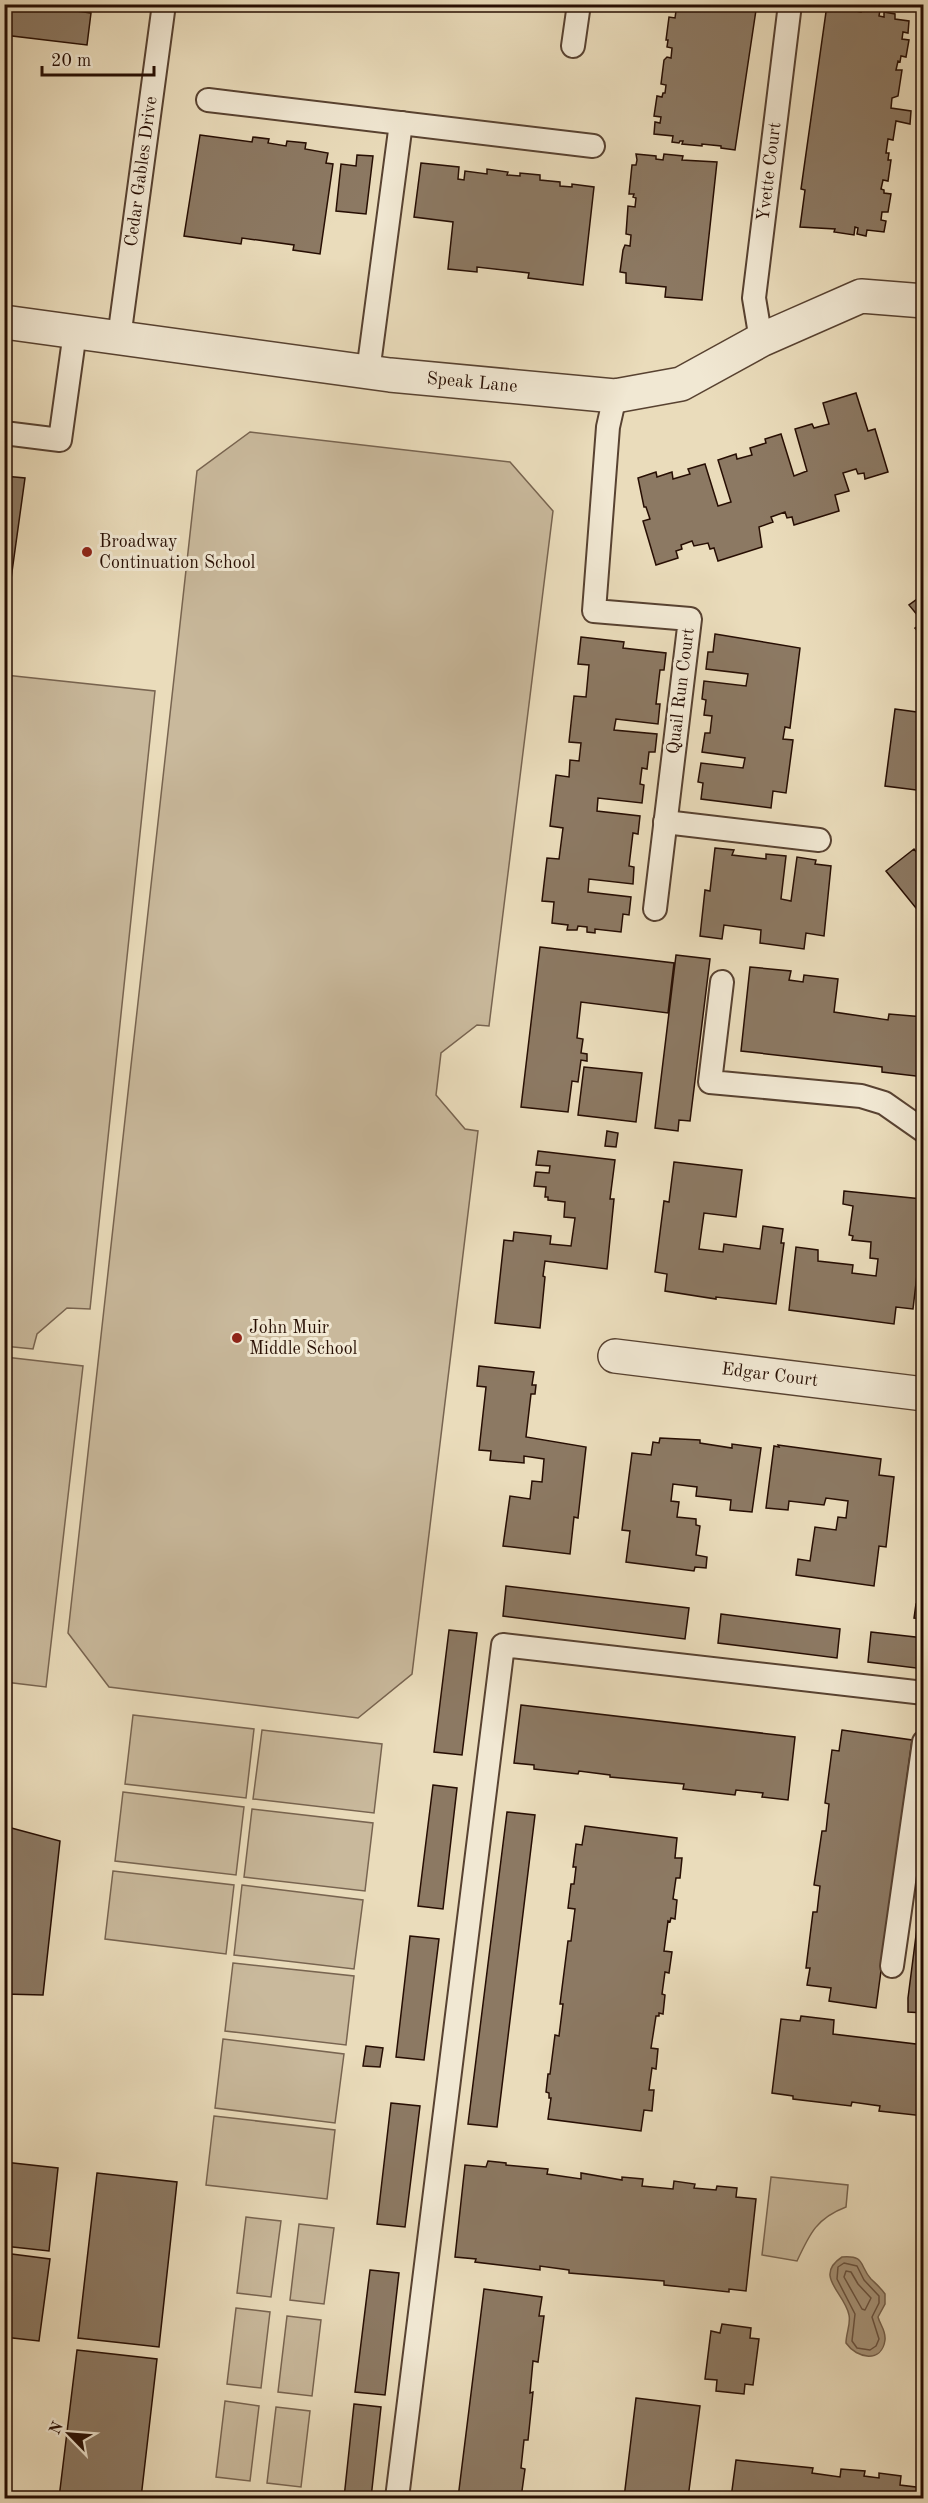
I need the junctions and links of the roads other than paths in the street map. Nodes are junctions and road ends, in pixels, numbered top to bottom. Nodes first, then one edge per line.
1 (164, 4) edge
2 (579, 4) edge
3 (790, 4) edge
4 (573, 46) dead end
5 (208, 100) dead end
6 (400, 123) junction
7 (593, 146) dead end
8 (924, 301) edge
9 (4, 322) edge
10 (75, 332) junction
11 (119, 338) junction
12 (762, 340) junction
13 (368, 372) junction
14 (615, 396) junction
15 (4, 433) edge
16 (665, 822) junction
17 (819, 840) dead end
18 (655, 909) dead end
19 (722, 982) dead end
20 (924, 1131) edge
21 (615, 1356) dead end
22 (924, 1394) edge
23 (924, 1693) edge
24 (924, 1742) edge
25 (892, 1966) dead end
26 (397, 2499) edge

1 - 11 lane, Cedar Gables Drive
2 - 4 lane
3 - 12 lane, Yvette Court
5 - 6 lane
6 - 7 lane
6 - 13 lane
8 - 12 street, Speak Lane
9 - 10 street, Speak Lane
10 - 11 street, Speak Lane
10 - 15 lane
11 - 13 street, Speak Lane
12 - 14 street, Speak Lane
13 - 14 street, Speak Lane
14 - 16 lane, Quail Run Court
16 - 17 lane
16 - 18 lane, Quail Run Court
19 - 20 lane
21 - 22 street, Edgar Court
23 - 26 lane
24 - 25 lane

